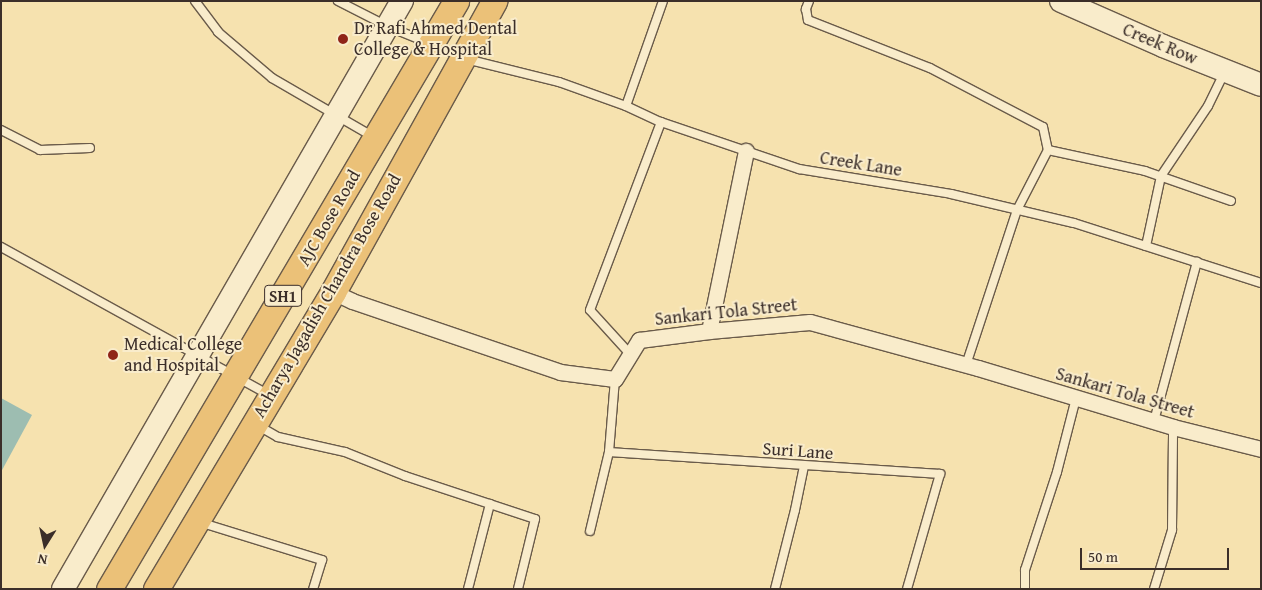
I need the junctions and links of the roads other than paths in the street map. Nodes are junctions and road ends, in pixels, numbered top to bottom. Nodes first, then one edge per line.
1 (195, 1) edge
2 (338, 1) edge
3 (402, 1) edge
4 (456, 1) edge
5 (494, 1) edge
6 (663, 1) edge
7 (809, 1) edge
8 (1061, 1) edge
9 (387, 26) junction
10 (430, 44) junction
11 (463, 55) junction
12 (1225, 71) junction
13 (1261, 85) edge
14 (626, 106) junction
15 (337, 116) junction
16 (662, 122) junction
17 (1, 130) edge
18 (376, 138) junction
19 (90, 148) dead end
20 (1048, 150) junction
21 (746, 151) junction
22 (1161, 176) junction
23 (1231, 201) dead end
24 (1017, 210) junction
25 (1146, 246) junction
26 (1, 247) edge
27 (1197, 262) junction
28 (1261, 283) edge
29 (333, 292) junction
30 (709, 330) junction
31 (630, 354) junction
32 (198, 355) junction
33 (966, 365) junction
34 (236, 376) junction
35 (615, 379) junction
36 (270, 395) junction
37 (1076, 398) junction
38 (1154, 421) junction
39 (253, 423) junction
40 (1173, 428) junction
41 (1261, 449) edge
42 (609, 452) junction
43 (804, 466) junction
44 (490, 504) junction
45 (195, 520) junction
46 (590, 531) dead end
47 (63, 589) edge
48 (109, 589) edge
49 (156, 589) edge
50 (313, 589) edge
51 (468, 589) edge
52 (518, 589) edge
53 (775, 589) edge
54 (907, 589) edge
55 (1024, 589) edge
56 (1154, 589) edge

1 - 15 lane
2 - 9 lane, Creek Lane
3 - 9 street
4 - 10 main road, AJC Bose Road / SH1
5 - 11 main road, Acharya Jagadish Chandra Bose Road
6 - 14 lane
7 - 20 lane
8 - 12 street, Creek Row
9 - 10 lane, Creek Lane
9 - 15 street
10 - 11 lane, Creek Lane
10 - 18 main road, AJC Bose Road / SH1
11 - 14 lane, Creek Lane
11 - 29 main road, Acharya Jagadish Chandra Bose Road
12 - 13 street, Creek Row
12 - 22 lane
14 - 16 lane, Creek Lane
15 - 18 lane
15 - 32 street
16 - 21 lane, Creek Lane
16 - 31 lane
17 - 19 lane
18 - 34 main road, AJC Bose Road / SH1
20 - 22 lane
20 - 24 lane
21 - 24 lane, Creek Lane
21 - 30 street
22 - 23 lane
22 - 25 lane
24 - 25 lane, Creek Lane
24 - 33 lane
25 - 27 lane, Creek Lane
26 - 32 lane
27 - 28 lane, Creek Lane
27 - 38 lane
29 - 35 street
29 - 36 main road, Acharya Jagadish Chandra Bose Road
30 - 31 street, Sankari Tola Street
30 - 33 street, Sankari Tola Street
31 - 35 street, Sankari Tola Street
32 - 34 lane
32 - 47 street
33 - 37 street, Sankari Tola Street
34 - 36 lane
34 - 48 main road, AJC Bose Road / SH1
35 - 42 lane
36 - 39 main road, Acharya Jagadish Chandra Bose Road
37 - 38 street, Sankari Tola Street
37 - 55 lane
38 - 40 street, Sankari Tola Street
39 - 44 lane
39 - 45 main road, Acharya Jagadish Chandra Bose Road
40 - 41 street, Sankari Tola Street
40 - 56 lane
42 - 43 lane, Suri Lane
42 - 46 lane
43 - 53 lane
43 - 54 lane, Suri Lane
44 - 51 lane
44 - 52 lane
45 - 49 main road, Acharya Jagadish Chandra Bose Road
45 - 50 lane

